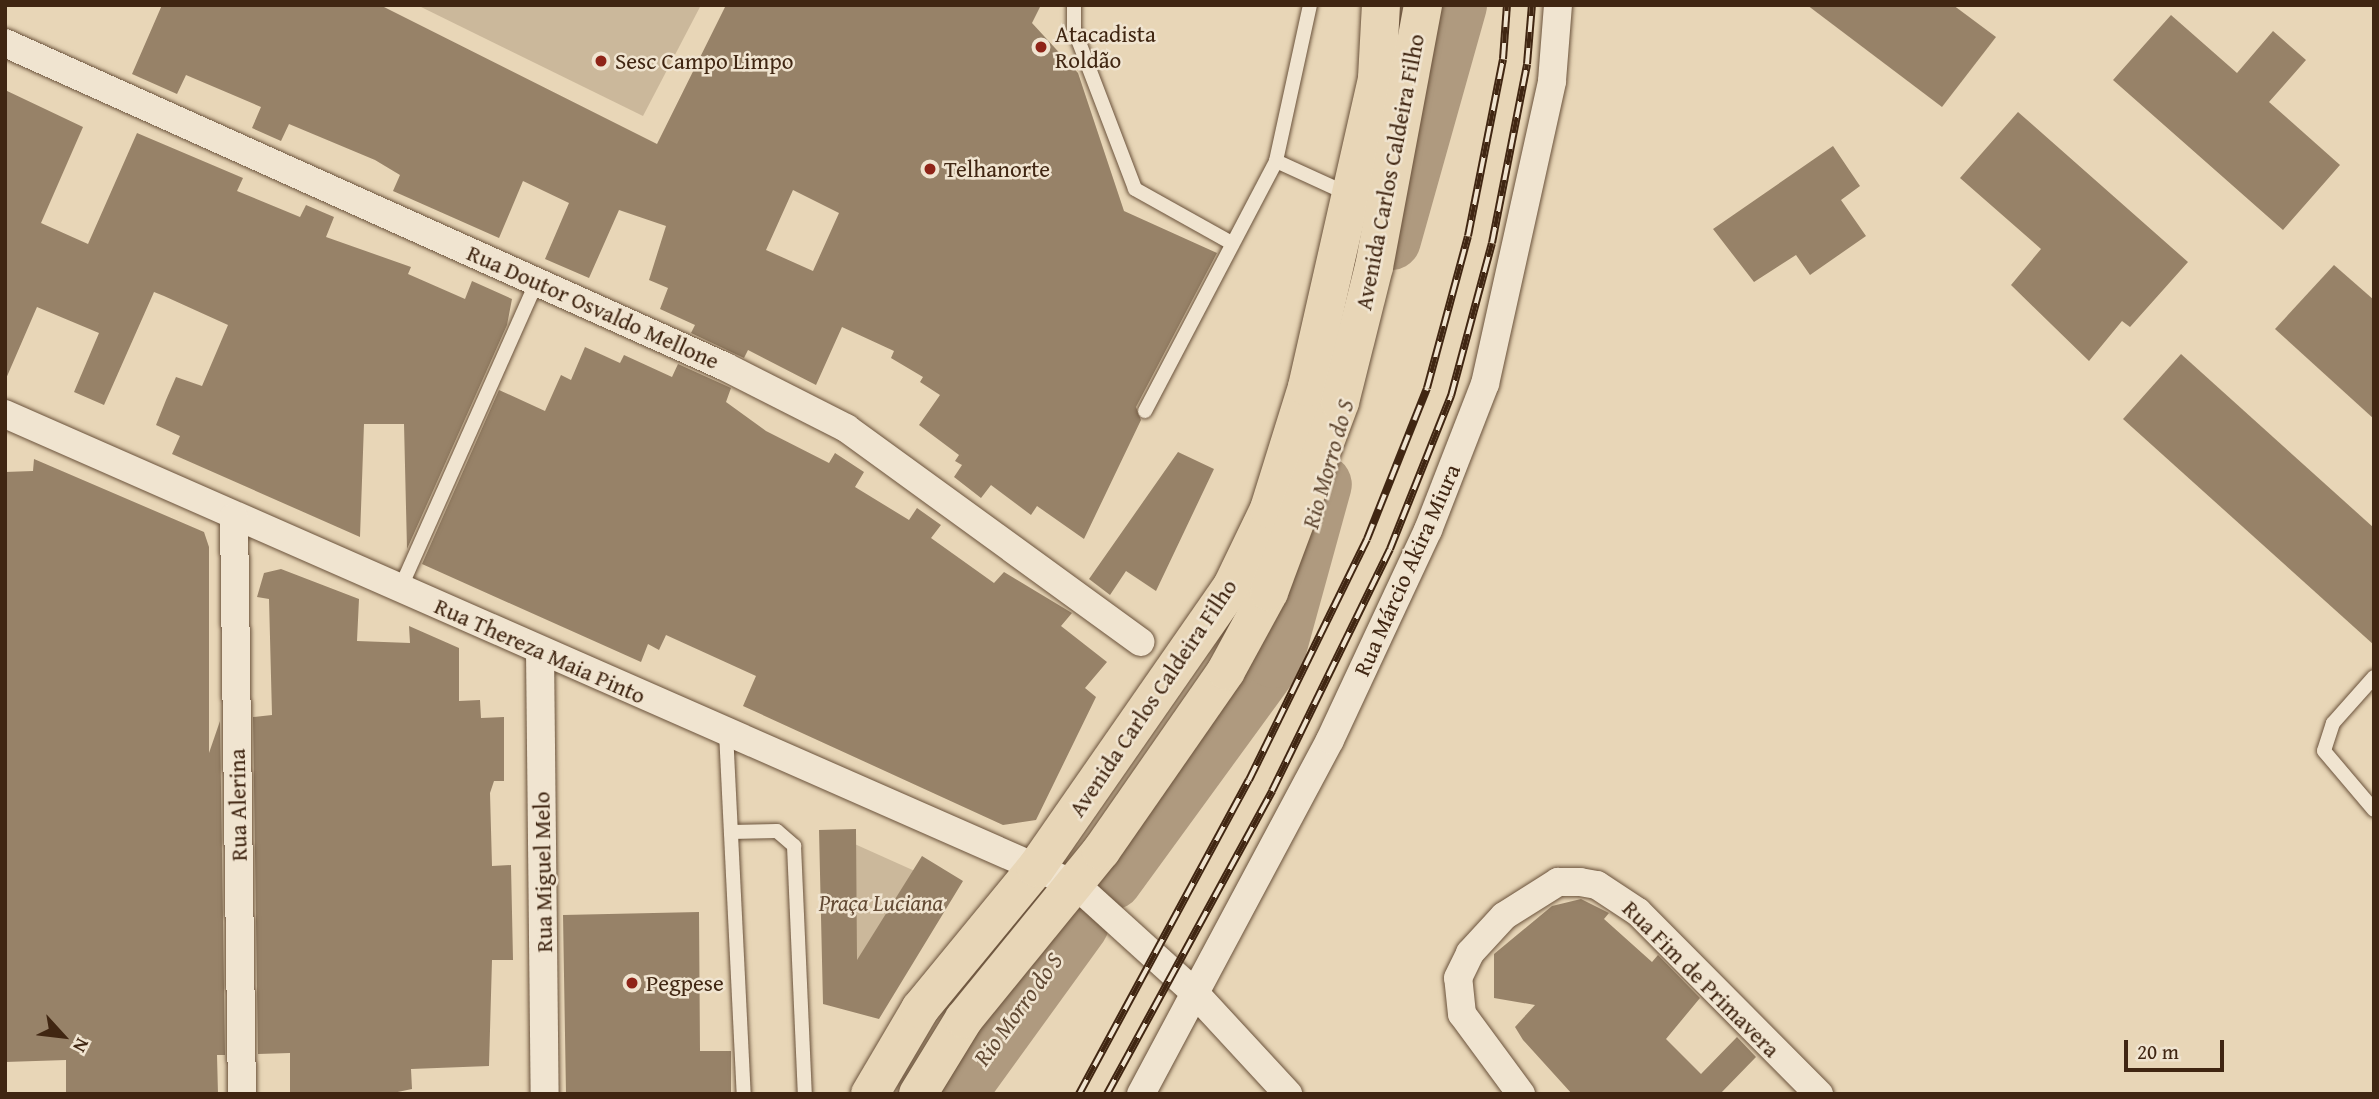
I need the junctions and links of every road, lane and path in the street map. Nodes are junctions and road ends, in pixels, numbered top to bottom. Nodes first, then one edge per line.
1 (1074, 5) edge
2 (1310, 5) edge
3 (1381, 5) edge
4 (1423, 5) edge
5 (1558, 5) edge
6 (5, 43) edge
7 (1276, 162) junction
8 (1370, 201) junction
9 (1230, 242) junction
10 (537, 282) junction
11 (1145, 411) dead end
12 (5, 414) edge
13 (234, 517) junction
14 (400, 589) junction
15 (1141, 642) dead end
16 (540, 650) junction
17 (2374, 677) edge
18 (726, 732) junction
19 (2374, 810) edge
20 (731, 832) junction
21 (1036, 868) junction
22 (1076, 885) junction
23 (1192, 989) junction
24 (242, 1094) edge
25 (545, 1094) edge
26 (744, 1094) edge
27 (805, 1094) edge
28 (870, 1094) edge
29 (918, 1094) edge
30 (1141, 1094) edge
31 (1288, 1094) edge
32 (1521, 1094) edge
33 (1819, 1094) edge

1 - 9 lane
2 - 7 lane
3 - 8 main road, Avenida Carlos Caldeira Filho
4 - 8 main road, Avenida Carlos Caldeira Filho
5 - 23 street, Rua Márcio Akira Miura
6 - 10 street, Rua Doutor Osvaldo Mellone
7 - 8 lane
7 - 9 lane
8 - 21 main road, Avenida Carlos Caldeira Filho
8 - 22 main road, Avenida Carlos Caldeira Filho
9 - 11 lane
10 - 14 lane
10 - 15 street, Rua Doutor Osvaldo Mellone
12 - 13 street, Rua Thereza Maia Pinto
13 - 14 street, Rua Thereza Maia Pinto
13 - 24 street, Rua Alerina
14 - 16 street, Rua Thereza Maia Pinto
16 - 18 street, Rua Thereza Maia Pinto
16 - 25 street, Rua Miguel Melo
17 - 19 lane
18 - 20 lane
18 - 21 street, Rua Thereza Maia Pinto
20 - 26 lane
20 - 27 lane
21 - 22 street, Rua Thereza Maia Pinto
21 - 28 main road, Avenida Carlos Caldeira Filho
22 - 23 street, Rua Thereza Maia Pinto
22 - 29 main road, Avenida Carlos Caldeira Filho
23 - 30 street, Rua Márcio Akira Miura
23 - 31 street, Rua Thereza Maia Pinto
32 - 33 street, Rua Fim de Primavera

